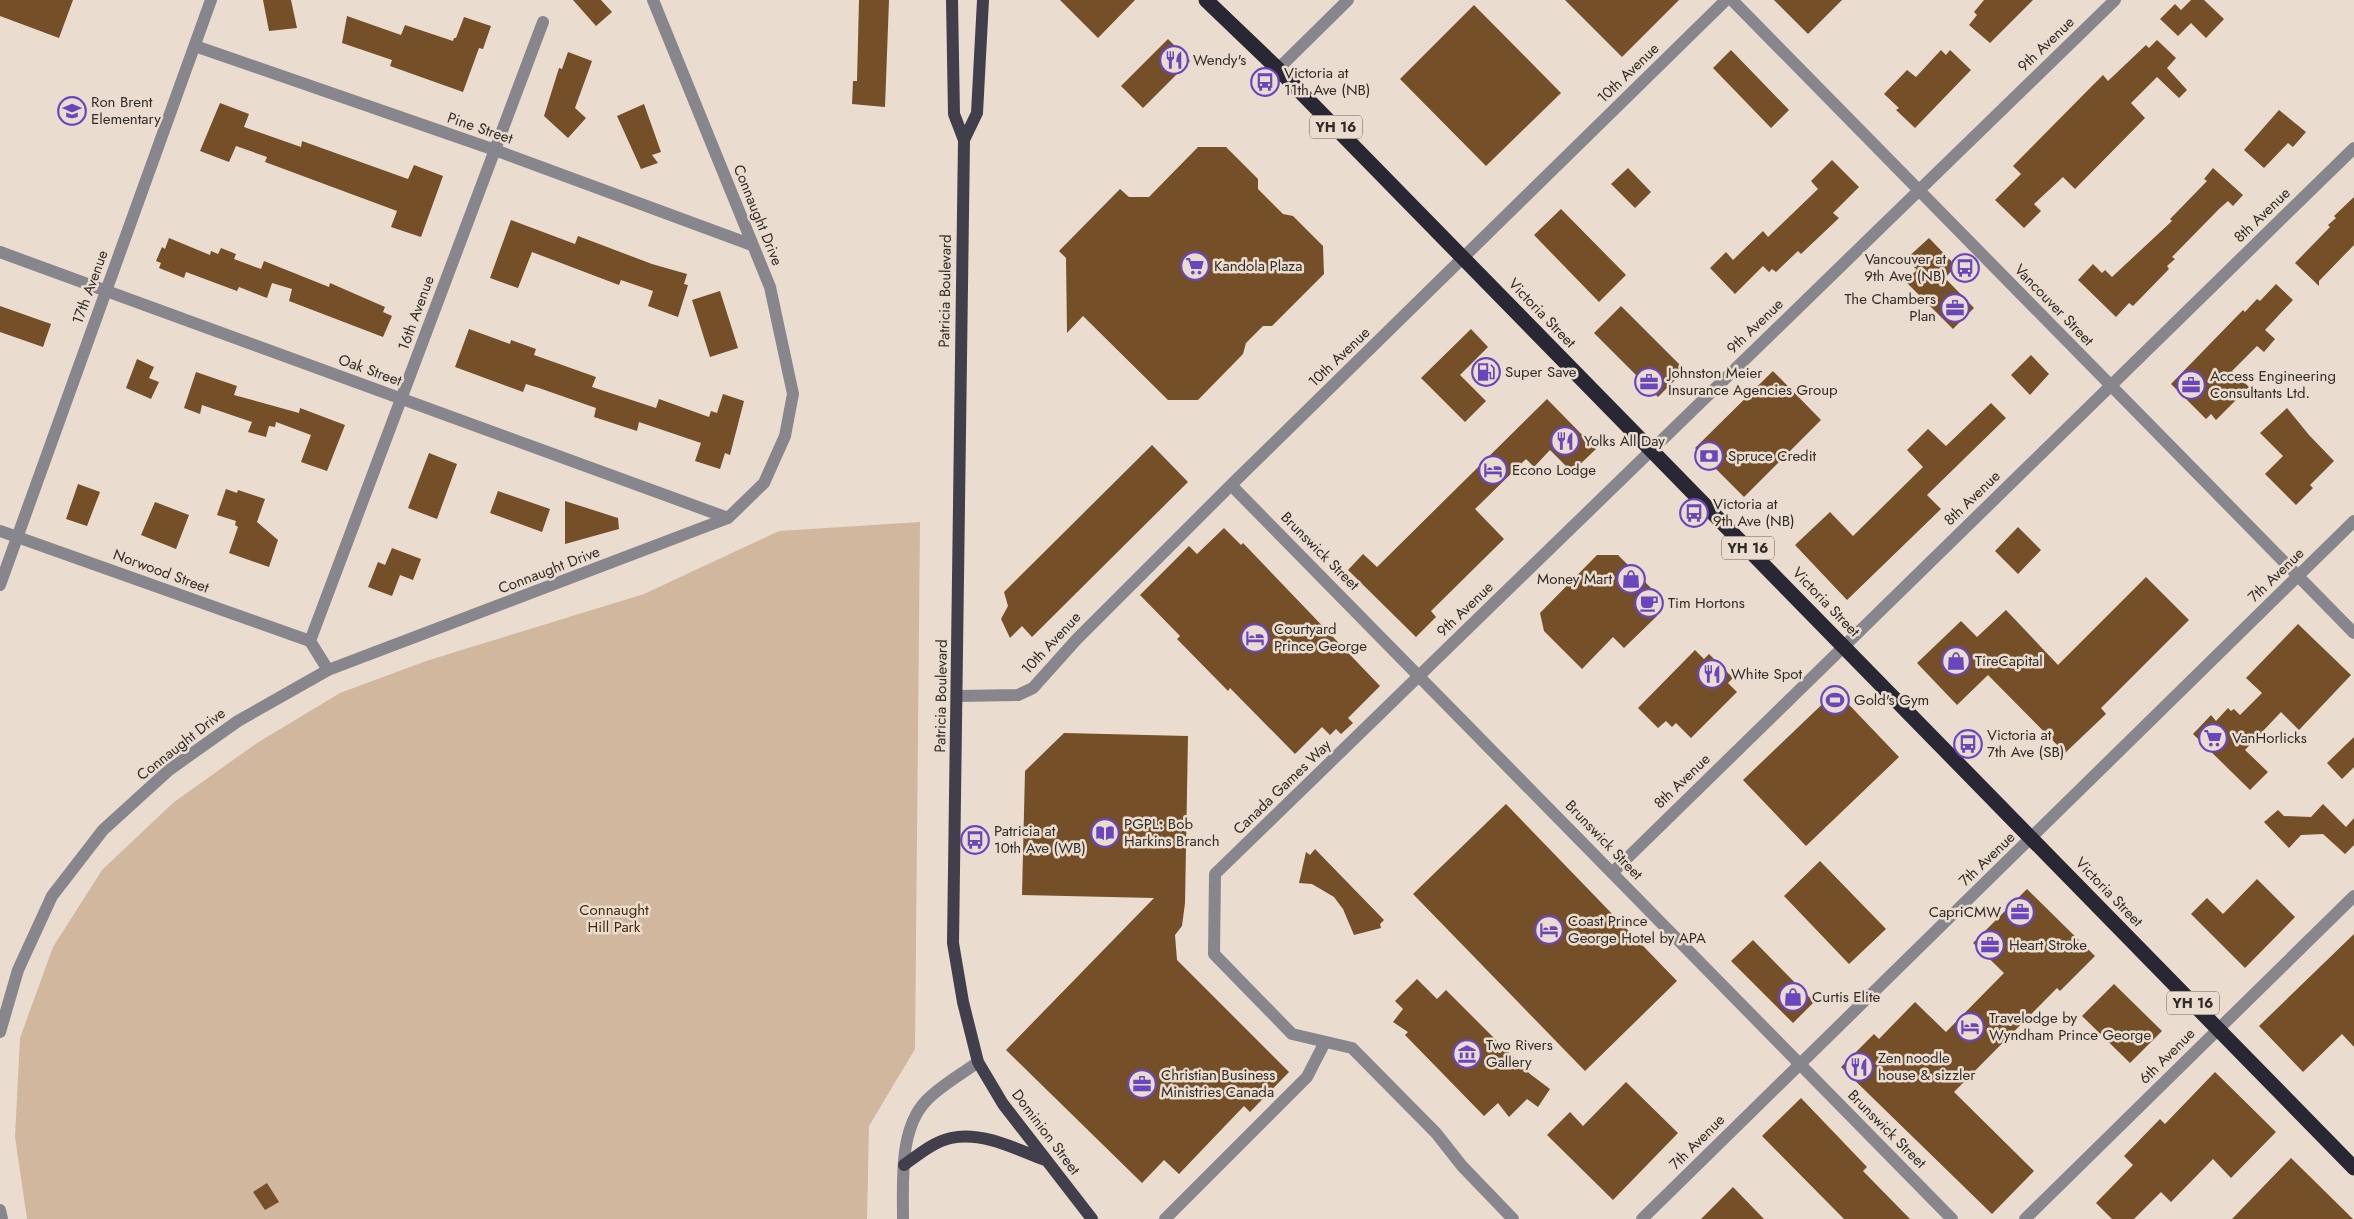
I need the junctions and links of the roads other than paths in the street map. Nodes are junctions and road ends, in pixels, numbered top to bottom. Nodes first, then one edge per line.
1 (212, 0) edge
2 (653, 0) edge
3 (952, 0) edge
4 (983, 0) edge
5 (1206, 0) edge
6 (1348, 0) edge
7 (1726, 0) edge
8 (1732, 0) edge
9 (2115, 0) edge
10 (543, 22) dead end
11 (195, 46) junction
12 (1278, 69) junction
13 (964, 140) junction
14 (2354, 148) edge
15 (494, 150) junction
16 (1918, 190) junction
17 (752, 245) junction
18 (0, 252) edge
19 (1463, 257) junction
20 (106, 290) junction
21 (2111, 386) junction
22 (401, 399) junction
23 (1651, 449) junction
24 (1231, 485) junction
25 (728, 518) junction
26 (2354, 522) edge
27 (0, 531) edge
28 (17, 538) junction
29 (2298, 576) junction
30 (0, 585) edge
31 (2354, 634) edge
32 (310, 642) junction
33 (1844, 646) junction
34 (328, 670) junction
35 (1420, 676) junction
36 (958, 696) junction
37 (2032, 838) junction
38 (1613, 872) junction
39 (2354, 896) edge
40 (2218, 1029) junction
41 (0, 1032) edge
42 (1325, 1042) junction
43 (978, 1062) junction
44 (1800, 1064) junction
45 (1045, 1160) junction
46 (904, 1165) junction
47 (2354, 1168) edge
48 (0, 1210) edge
49 (2, 1219) edge
50 (903, 1219) edge
51 (1092, 1219) edge
52 (1165, 1219) edge
53 (1513, 1219) edge
54 (1642, 1219) edge
55 (1952, 1219) edge
56 (2025, 1219) edge

1 - 11 street, 17th Avenue
2 - 17 street, Connaught Drive
3 - 13 main road, Patricia Boulevard
4 - 13 main road, Patricia Boulevard
5 - 12 highway, Victoria Street / YH 16
6 - 12 street
7 - 19 street, 10th Avenue
8 - 16 street, Vancouver Street
9 - 16 street, 9th Avenue
10 - 15 street, 16th Avenue
11 - 15 street, Pine Street
11 - 20 street, 17th Avenue
12 - 19 highway, Victoria Street / YH 16
13 - 36 main road, Patricia Boulevard
14 - 21 street, 8th Avenue
15 - 17 street, Pine Street
15 - 22 street, 16th Avenue
16 - 21 street, Vancouver Street
16 - 23 street, 9th Avenue
17 - 25 street, Connaught Drive
18 - 20 street, Oak Street
19 - 23 highway, Victoria Street / YH 16
19 - 24 street, 10th Avenue
20 - 22 street, Oak Street
20 - 28 street, 17th Avenue
21 - 29 street, Vancouver Street
21 - 33 street, 8th Avenue
22 - 25 street, Oak Street
22 - 32 street, 16th Avenue
23 - 33 highway, Victoria Street / YH 16
23 - 35 street, 9th Avenue
24 - 35 street, Brunswick Street
24 - 36 street, 10th Avenue
25 - 34 street, Connaught Drive
26 - 29 street, 7th Avenue
27 - 28 street, Norwood Street
28 - 30 street, 17th Avenue
28 - 32 street, Norwood Street
29 - 31 street, Vancouver Street
29 - 37 street, 7th Avenue
32 - 34 street
33 - 37 highway, Victoria Street / YH 16
33 - 38 street, 8th Avenue
34 - 41 street, Connaught Drive
35 - 38 street, Brunswick Street
35 - 42 street, Canada Games Way
36 - 43 main road, Patricia Boulevard
37 - 40 highway, Victoria Street / YH 16
37 - 44 street, 7th Avenue
38 - 44 street, Brunswick Street
39 - 40 street, 6th Avenue
40 - 47 highway, Victoria Street / YH 16
40 - 56 street, 6th Avenue
42 - 52 street
42 - 53 street, Canada Games Way
43 - 45 main road, Dominion Street
43 - 46 street
44 - 54 street, 7th Avenue
44 - 55 street, Brunswick Street
45 - 46 main road
45 - 51 main road, Dominion Street
46 - 50 street
48 - 49 street

